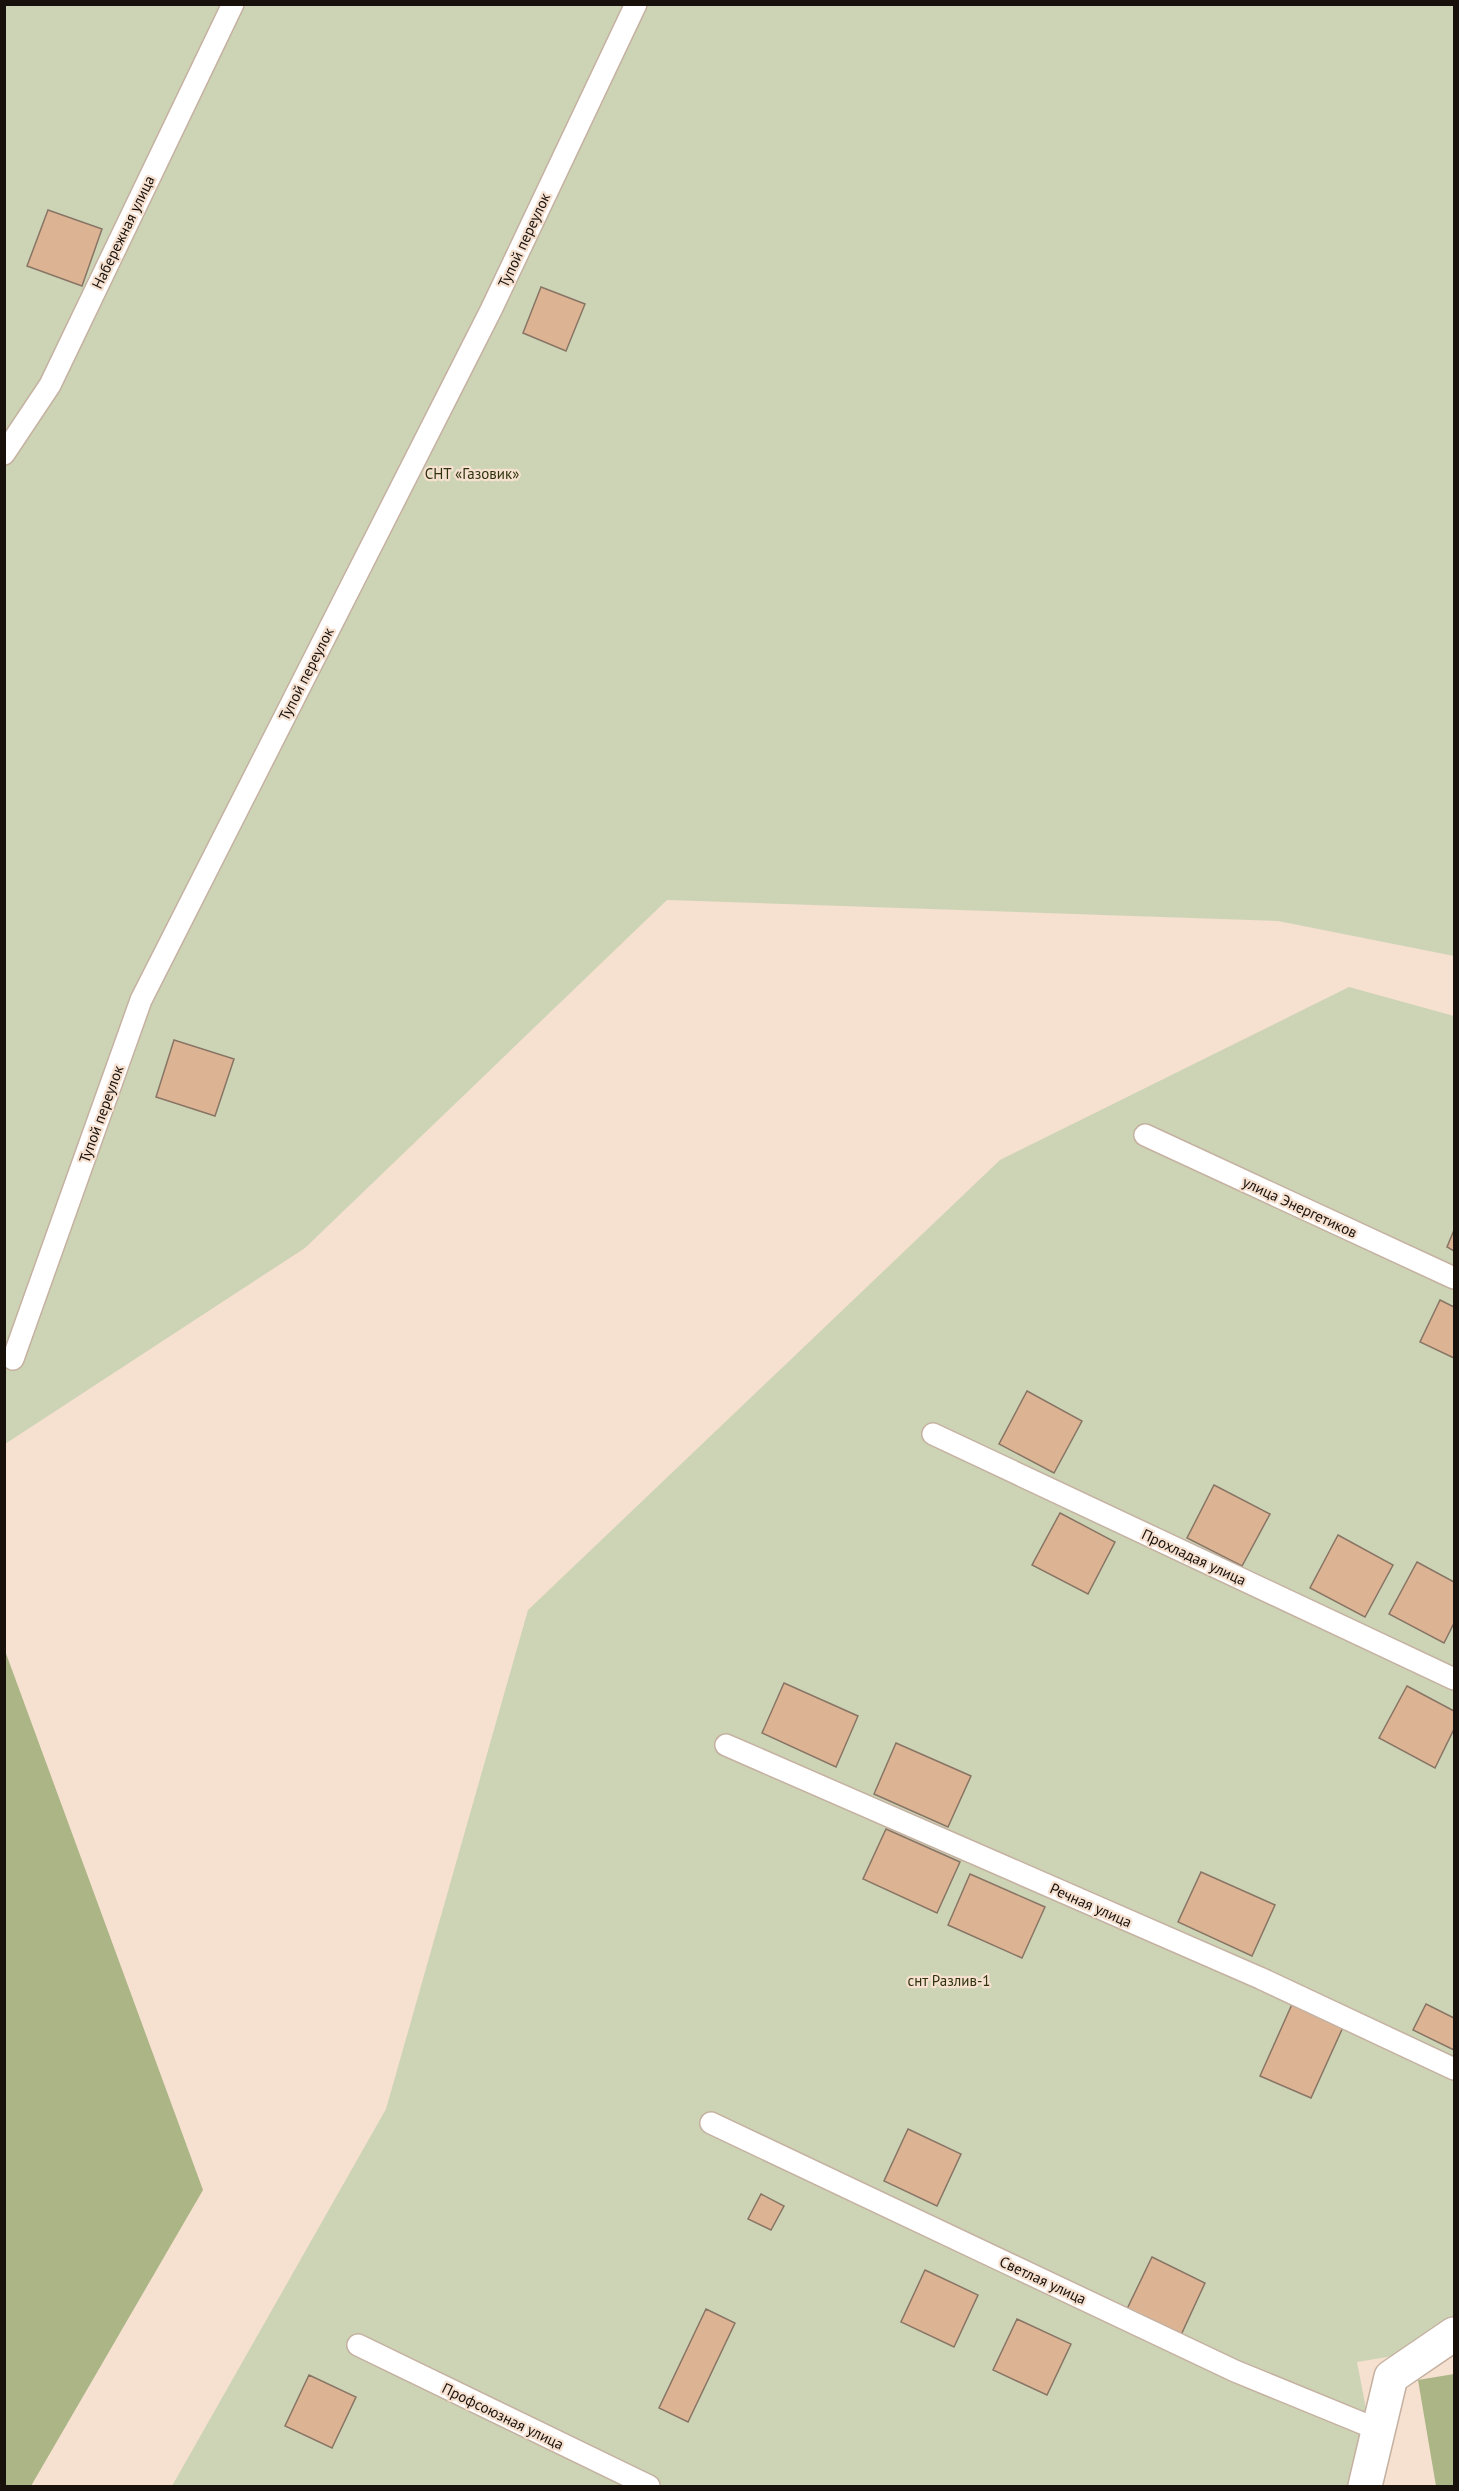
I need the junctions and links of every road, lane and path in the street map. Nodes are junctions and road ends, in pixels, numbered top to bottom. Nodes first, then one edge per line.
1 (233, 4) edge
2 (636, 4) edge
3 (4, 454) edge
4 (1145, 1135) dead end
5 (1455, 1278) edge
6 (14, 1359) dead end
7 (933, 1434) dead end
8 (1455, 1679) edge
9 (726, 1745) dead end
10 (1455, 2070) edge
11 (711, 2123) dead end
12 (1455, 2334) edge
13 (358, 2345) dead end
14 (1379, 2430) junction
15 (649, 2487) edge
16 (1365, 2487) edge

1 - 3 lane, Набережная улица
2 - 6 lane, Тупой переулок
4 - 5 lane, улица Энергетиков
7 - 8 lane, Прохладая улица
9 - 10 lane, Речная улица
11 - 14 lane, Светлая улица
12 - 14 street
13 - 15 lane, Профсоюзная улица
14 - 16 street

